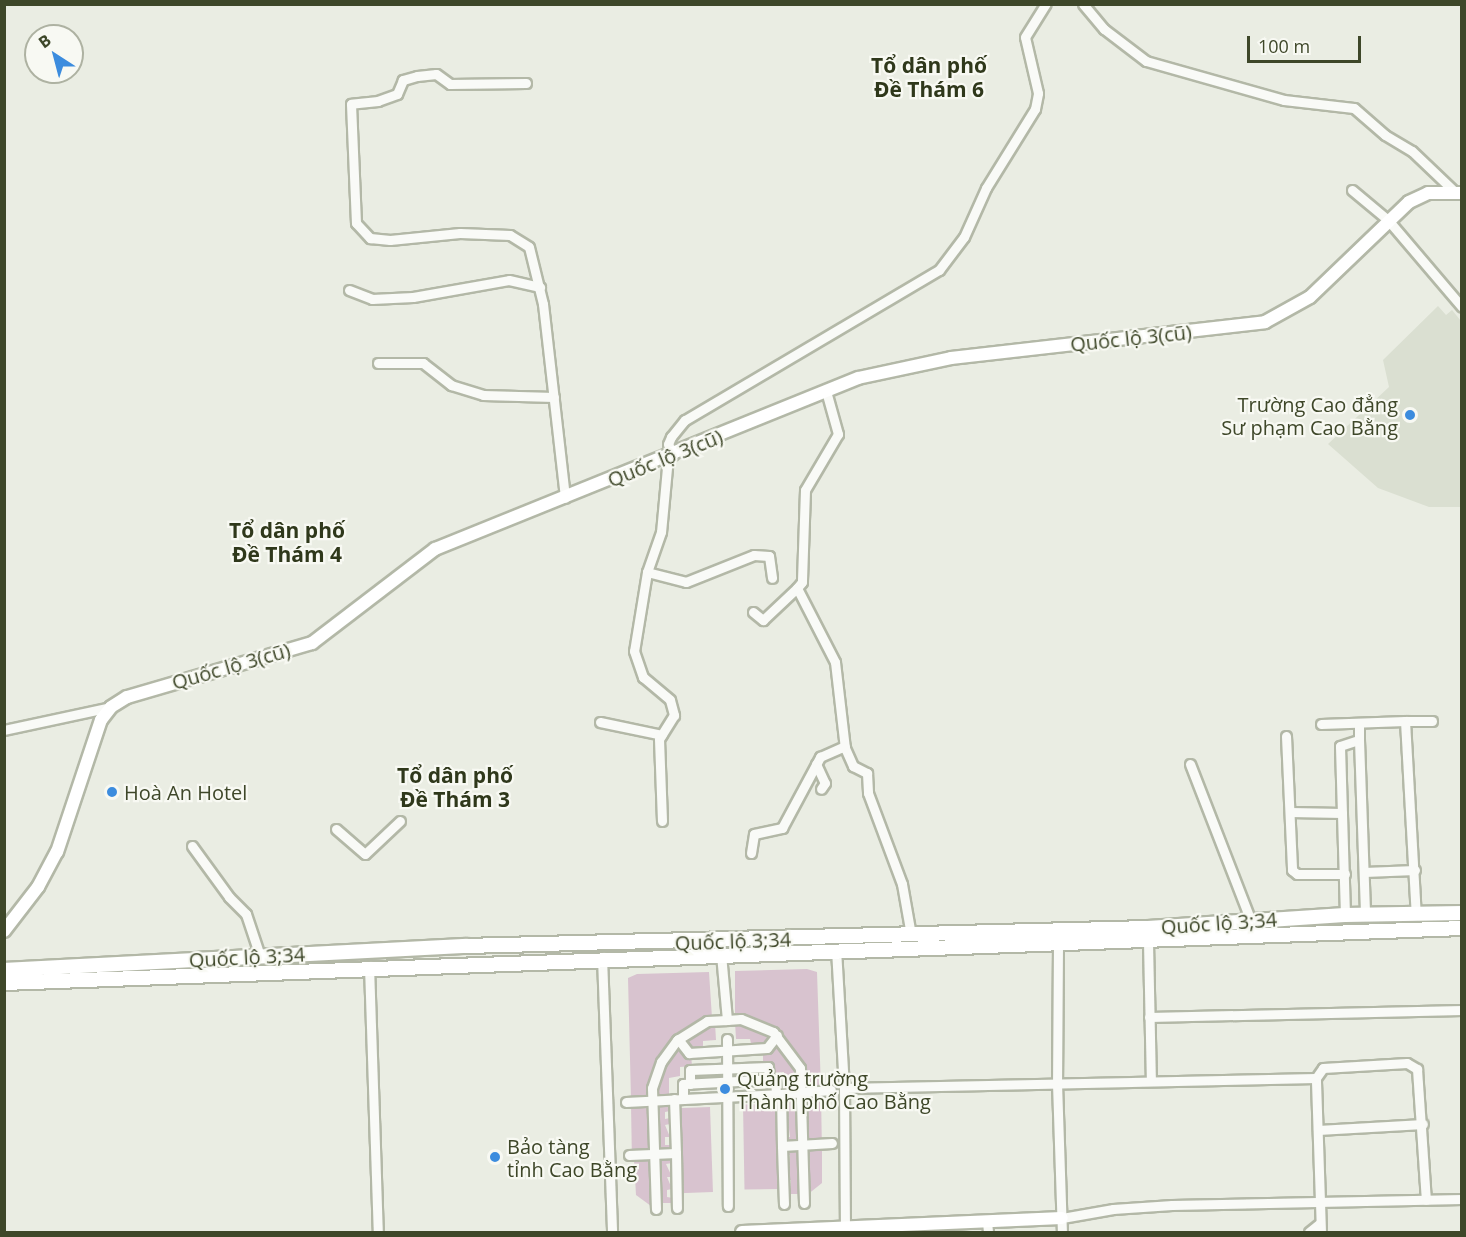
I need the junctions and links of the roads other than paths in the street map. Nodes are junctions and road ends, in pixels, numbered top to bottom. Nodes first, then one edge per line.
1 (1046, 4) edge
2 (1083, 4) edge
3 (526, 83) dead end
4 (1352, 190) dead end
5 (1458, 193) edge
6 (1388, 220) junction
7 (540, 287) junction
8 (349, 290) dead end
9 (1461, 307) edge
10 (378, 363) dead end
11 (826, 391) junction
12 (554, 397) junction
13 (670, 456) junction
14 (565, 498) junction
15 (647, 572) junction
16 (772, 578) dead end
17 (797, 588) junction
18 (753, 612) dead end
19 (111, 707) junction
20 (1405, 721) junction
21 (1432, 721) dead end
22 (600, 722) dead end
23 (1359, 723) junction
24 (1321, 724) dead end
25 (4, 730) edge
26 (662, 735) junction
27 (1286, 736) dead end
28 (1359, 740) junction
29 (845, 746) junction
30 (816, 764) junction
31 (1190, 764) dead end
32 (821, 789) dead end
33 (1362, 796) junction
34 (1342, 798) junction
35 (1290, 812) junction
36 (1342, 813) junction
37 (400, 821) dead end
38 (662, 821) dead end
39 (1363, 824) junction
40 (1343, 826) junction
41 (336, 829) dead end
42 (192, 846) dead end
43 (751, 853) dead end
44 (1415, 870) junction
45 (1364, 872) junction
46 (1345, 874) junction
47 (1461, 913) edge
48 (1345, 915) junction
49 (1365, 915) junction
50 (1416, 915) junction
51 (1251, 921) junction
52 (1461, 928) edge
53 (1073, 930) junction
54 (4, 931) edge
55 (911, 935) junction
56 (1252, 936) junction
57 (1148, 942) junction
58 (835, 943) junction
59 (1059, 945) junction
60 (461, 946) junction
61 (602, 951) junction
62 (721, 954) junction
63 (260, 956) junction
64 (462, 963) junction
65 (369, 966) junction
66 (9, 967) edge
67 (4, 983) edge
68 (1461, 1010) edge
69 (1149, 1017) junction
70 (727, 1020) junction
71 (777, 1035) junction
72 (678, 1039) junction
73 (727, 1039) dead end
74 (727, 1051) junction
75 (726, 1068) junction
76 (1316, 1078) junction
77 (769, 1080) junction
78 (1151, 1081) junction
79 (726, 1082) junction
80 (1057, 1083) junction
81 (690, 1084) junction
82 (844, 1088) junction
83 (831, 1090) dead end
84 (778, 1093) junction
85 (801, 1093) junction
86 (726, 1096) junction
87 (679, 1099) junction
88 (652, 1101) junction
89 (626, 1102) dead end
90 (1423, 1124) junction
91 (1318, 1130) junction
92 (832, 1143) dead end
93 (802, 1145) junction
94 (782, 1146) junction
95 (654, 1154) junction
96 (676, 1154) junction
97 (629, 1155) dead end
98 (1461, 1199) edge
99 (1426, 1200) junction
100 (804, 1203) dead end
101 (1320, 1203) junction
102 (784, 1204) dead end
103 (728, 1206) dead end
104 (677, 1208) dead end
105 (656, 1209) dead end
106 (1062, 1218) junction
107 (987, 1227) edge
108 (1321, 1228) edge
109 (743, 1232) edge
110 (845, 1232) edge
111 (378, 1233) edge
112 (612, 1233) edge
113 (1062, 1233) edge
114 (1309, 1233) edge

1 - 13 street
2 - 5 street
3 - 7 street
4 - 6 street
5 - 6 main road, Quốc lộ 3(cũ)
6 - 9 street
6 - 11 main road, Quốc lộ 3(cũ)
7 - 8 street
7 - 12 street
10 - 12 street
11 - 13 main road, Quốc lộ 3(cũ)
11 - 17 street
12 - 14 street
13 - 14 main road, Quốc lộ 3(cũ)
13 - 15 street
14 - 19 main road, Quốc lộ 3(cũ)
15 - 16 street
15 - 26 street
17 - 18 street
17 - 29 street
19 - 25 street
19 - 54 main road
20 - 21 street
20 - 23 street
20 - 44 street
22 - 26 street
23 - 24 street
23 - 28 street
26 - 38 street
27 - 35 street
28 - 33 street
28 - 34 street
29 - 30 street
29 - 55 street
30 - 32 street
30 - 43 street
31 - 51 street
33 - 34 street
33 - 39 street
34 - 36 street
35 - 36 street
35 - 46 street
36 - 40 street
37 - 41 street
39 - 40 street
39 - 45 street
40 - 46 street
42 - 63 street
44 - 45 street
44 - 50 street
45 - 49 street
46 - 48 street
47 - 50 highway, Quốc lộ 3;34
48 - 49 highway, Quốc lộ 3;34
48 - 51 highway, Quốc lộ 3;34
49 - 50 highway, Quốc lộ 3;34
51 - 53 highway, Quốc lộ 3;34
51 - 56 highway
52 - 56 highway, Quốc lộ 3;34
53 - 55 highway, Quốc lộ 3;34
53 - 59 highway
55 - 58 highway, Quốc lộ 3;34
56 - 57 highway, Quốc lộ 3;34
57 - 59 highway, Quốc lộ 3;34
57 - 69 street
58 - 59 highway, Quốc lộ 3;34
58 - 61 highway, Quốc lộ 3;34
58 - 62 highway, Quốc lộ 3;34
58 - 82 street
59 - 80 street
60 - 61 highway, Quốc lộ 3;34
60 - 63 highway, Quốc lộ 3;34
60 - 64 highway
61 - 62 highway, Quốc lộ 3;34
61 - 64 highway, Quốc lộ 3;34
61 - 112 street
62 - 70 street
63 - 66 highway, Quốc lộ 3;34
64 - 65 highway, Quốc lộ 3;34
65 - 67 highway, Quốc lộ 3;34
65 - 111 street
68 - 69 street
69 - 78 street
70 - 71 street
70 - 72 street
71 - 74 street
71 - 85 street
72 - 74 street
72 - 88 street
73 - 74 street
74 - 75 street
75 - 77 street
75 - 79 street
75 - 81 street
76 - 78 street
76 - 90 street
76 - 91 street
77 - 79 street
77 - 84 street
78 - 80 street
79 - 81 street
79 - 86 street
80 - 82 street
80 - 106 street
81 - 87 street
82 - 110 street
83 - 85 street
84 - 85 street
84 - 86 street
84 - 94 street
85 - 93 street
86 - 87 street
86 - 103 street
87 - 88 street
87 - 96 street
88 - 89 street
88 - 95 street
90 - 91 street
90 - 99 street
91 - 101 street
92 - 93 street
93 - 94 street
93 - 100 street
94 - 102 street
95 - 96 street
95 - 97 street
95 - 105 street
96 - 104 street
98 - 99 street
99 - 101 street
101 - 106 street
101 - 108 street
106 - 107 main road
106 - 113 street
107 - 110 main road
108 - 114 street
109 - 110 main road

